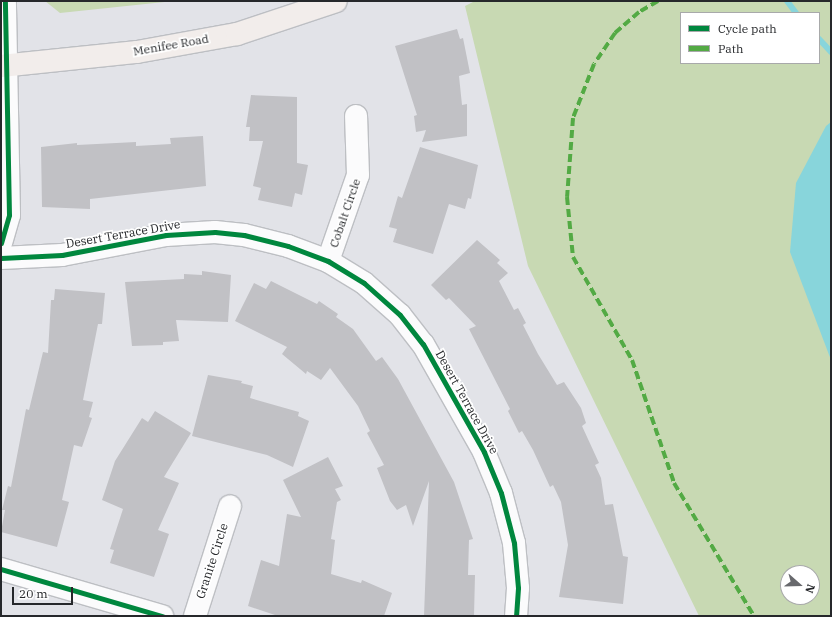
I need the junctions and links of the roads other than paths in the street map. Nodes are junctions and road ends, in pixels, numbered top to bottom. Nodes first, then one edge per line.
1 (5, 1) edge
2 (336, 1) edge
3 (3, 66) edge
4 (356, 116) dead end
5 (1, 243) edge
6 (1, 258) edge
7 (328, 261) junction
8 (230, 506) dead end
9 (1, 569) edge
10 (162, 616) edge
11 (195, 616) edge
12 (516, 616) edge

1 - 3 street
2 - 3 main road, Menifee Road
3 - 5 street
4 - 7 street, Cobalt Circle
6 - 7 street, Desert Terrace Drive
7 - 12 street, Desert Terrace Drive
8 - 11 street, Granite Circle
9 - 10 street

